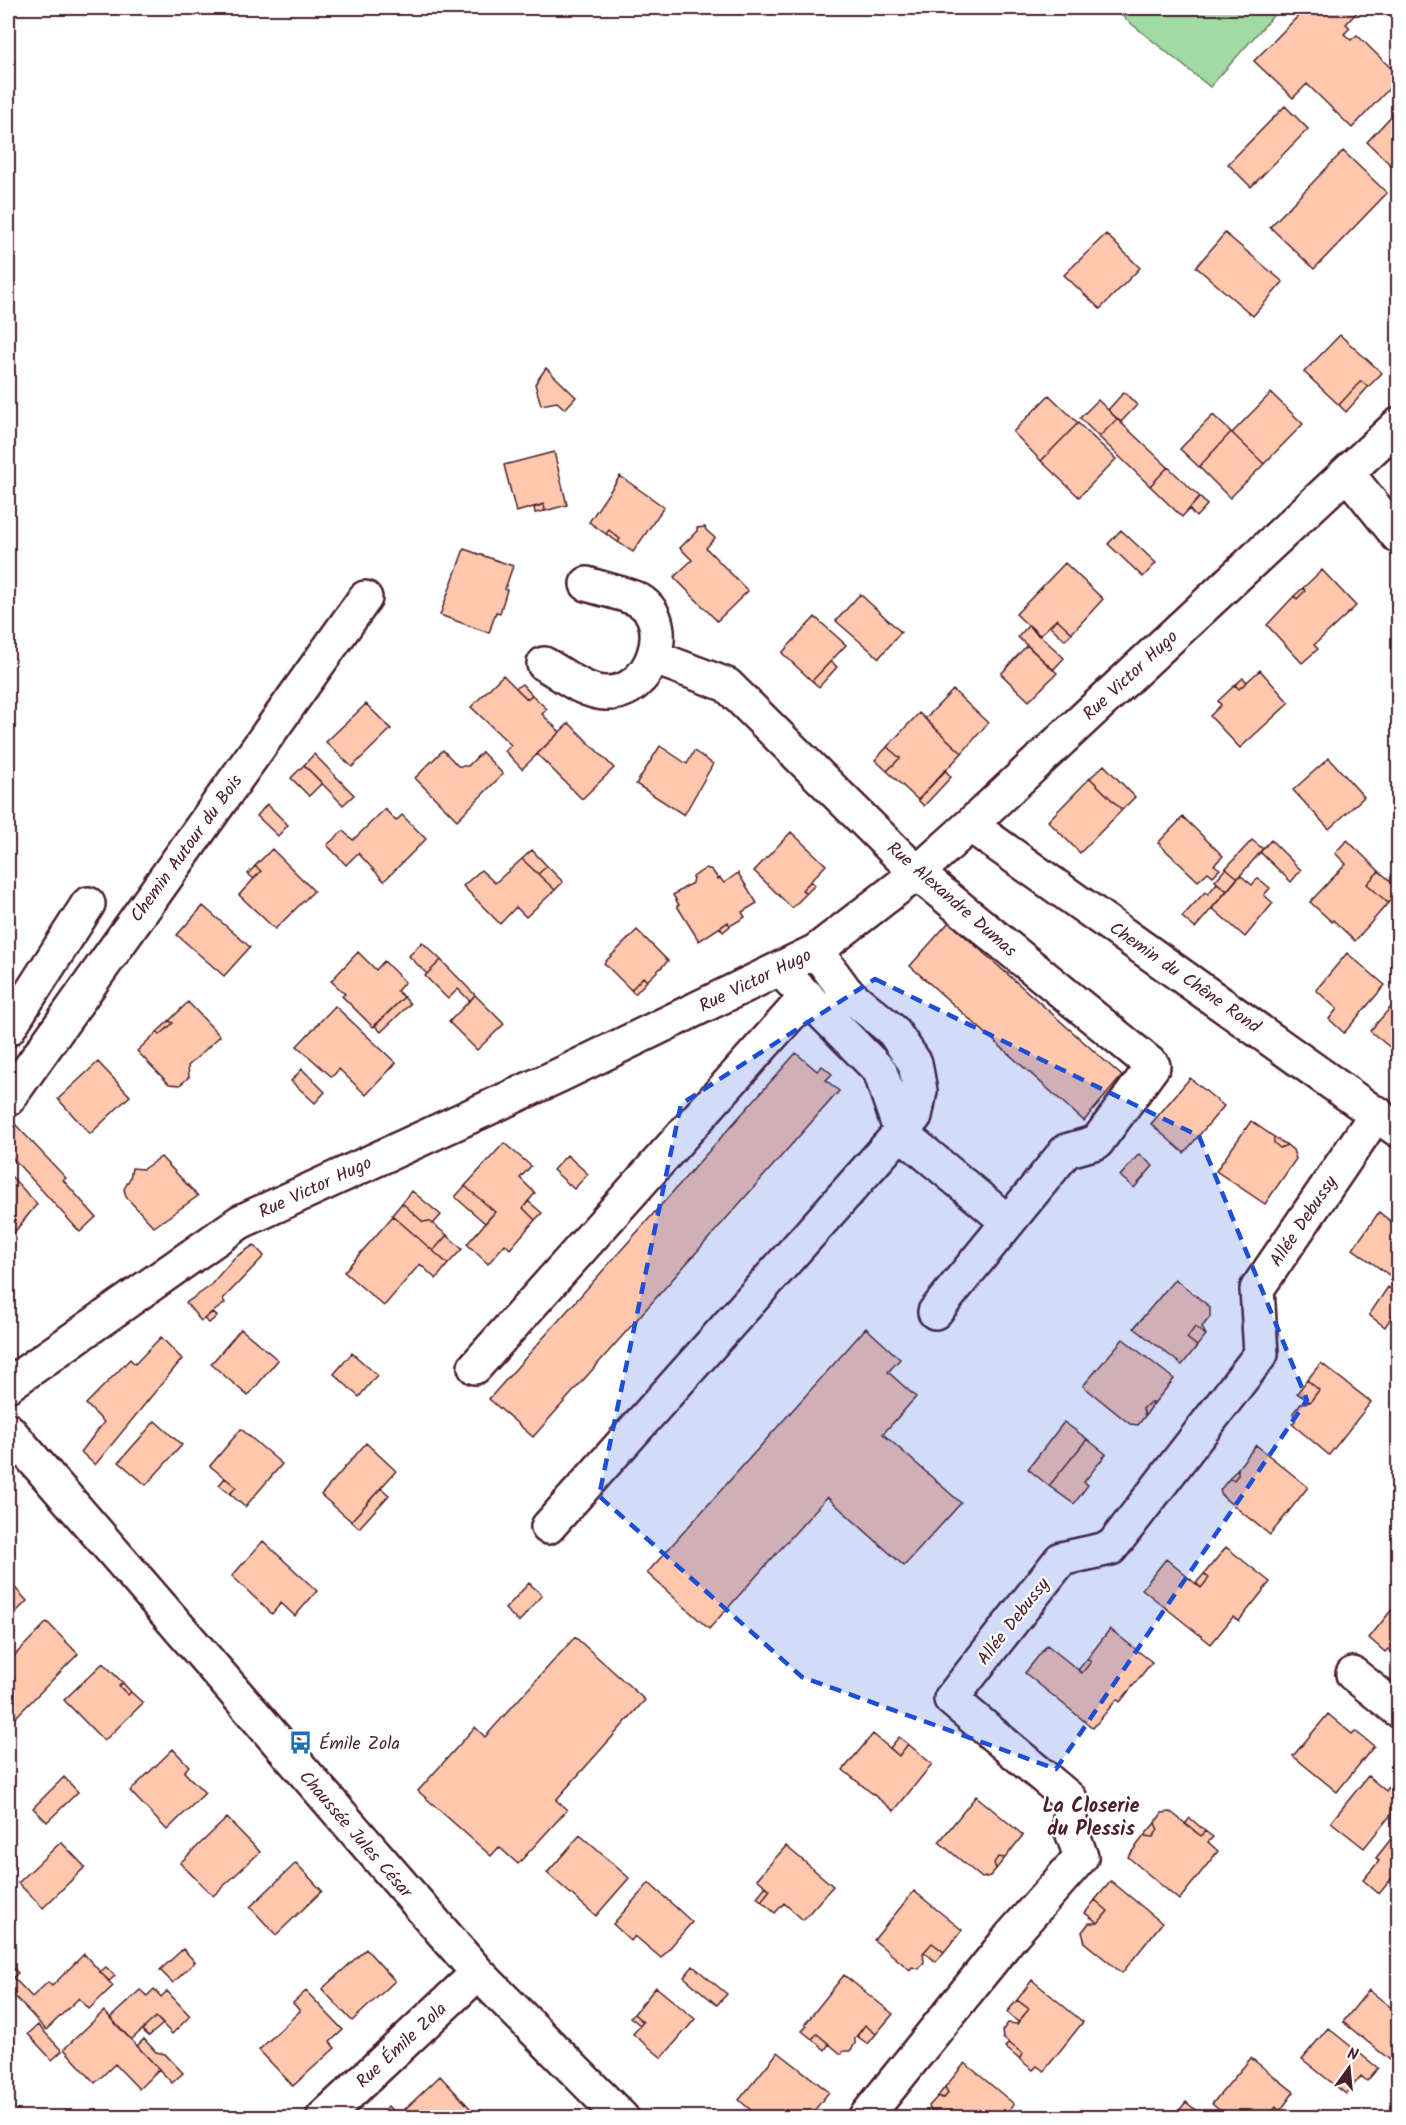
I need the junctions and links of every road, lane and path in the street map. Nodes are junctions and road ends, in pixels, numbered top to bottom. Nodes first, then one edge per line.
1 (1398, 425) edge
2 (1347, 474) junction
3 (1398, 536) edge
4 (587, 584) dead end
5 (365, 598) dead end
6 (653, 657) junction
7 (544, 664) dead end
8 (970, 825) junction
9 (916, 873) junction
10 (88, 904) dead end
11 (816, 951) junction
12 (780, 969) junction
13 (807, 996) junction
14 (8, 1029) edge
15 (8, 1099) edge
16 (1388, 1122) edge
17 (901, 1133) junction
18 (1008, 1222) junction
19 (935, 1312) dead end
20 (475, 1367) dead end
21 (8, 1385) edge
22 (8, 1430) edge
23 (548, 1527) dead end
24 (1353, 1674) dead end
25 (1398, 1710) edge
26 (478, 1973) junction
27 (323, 2118) edge
28 (622, 2118) edge
29 (865, 2118) edge

1 - 2 street, Rue Victor Hugo
2 - 3 street
2 - 8 street, Rue Victor Hugo
4 - 6 street
5 - 15 street, Chemin Autour du Bois
6 - 7 street
6 - 9 street, Rue Alexandre Dumas
8 - 9 street, Rue Victor Hugo
8 - 16 street, Chemin du Chêne Rond
9 - 11 street, Rue Victor Hugo
9 - 18 street, Rue Alexandre Dumas
10 - 14 street
11 - 12 street, Rue Victor Hugo
11 - 17 street
12 - 13 street
12 - 21 street, Rue Victor Hugo
13 - 17 street
13 - 20 street
16 - 29 street, Allée Debussy
17 - 18 street
17 - 23 street
18 - 19 street
22 - 26 street, Chaussée Jules César
24 - 25 street
26 - 27 street, Rue Émile Zola
26 - 28 street, Chaussée Jules César

